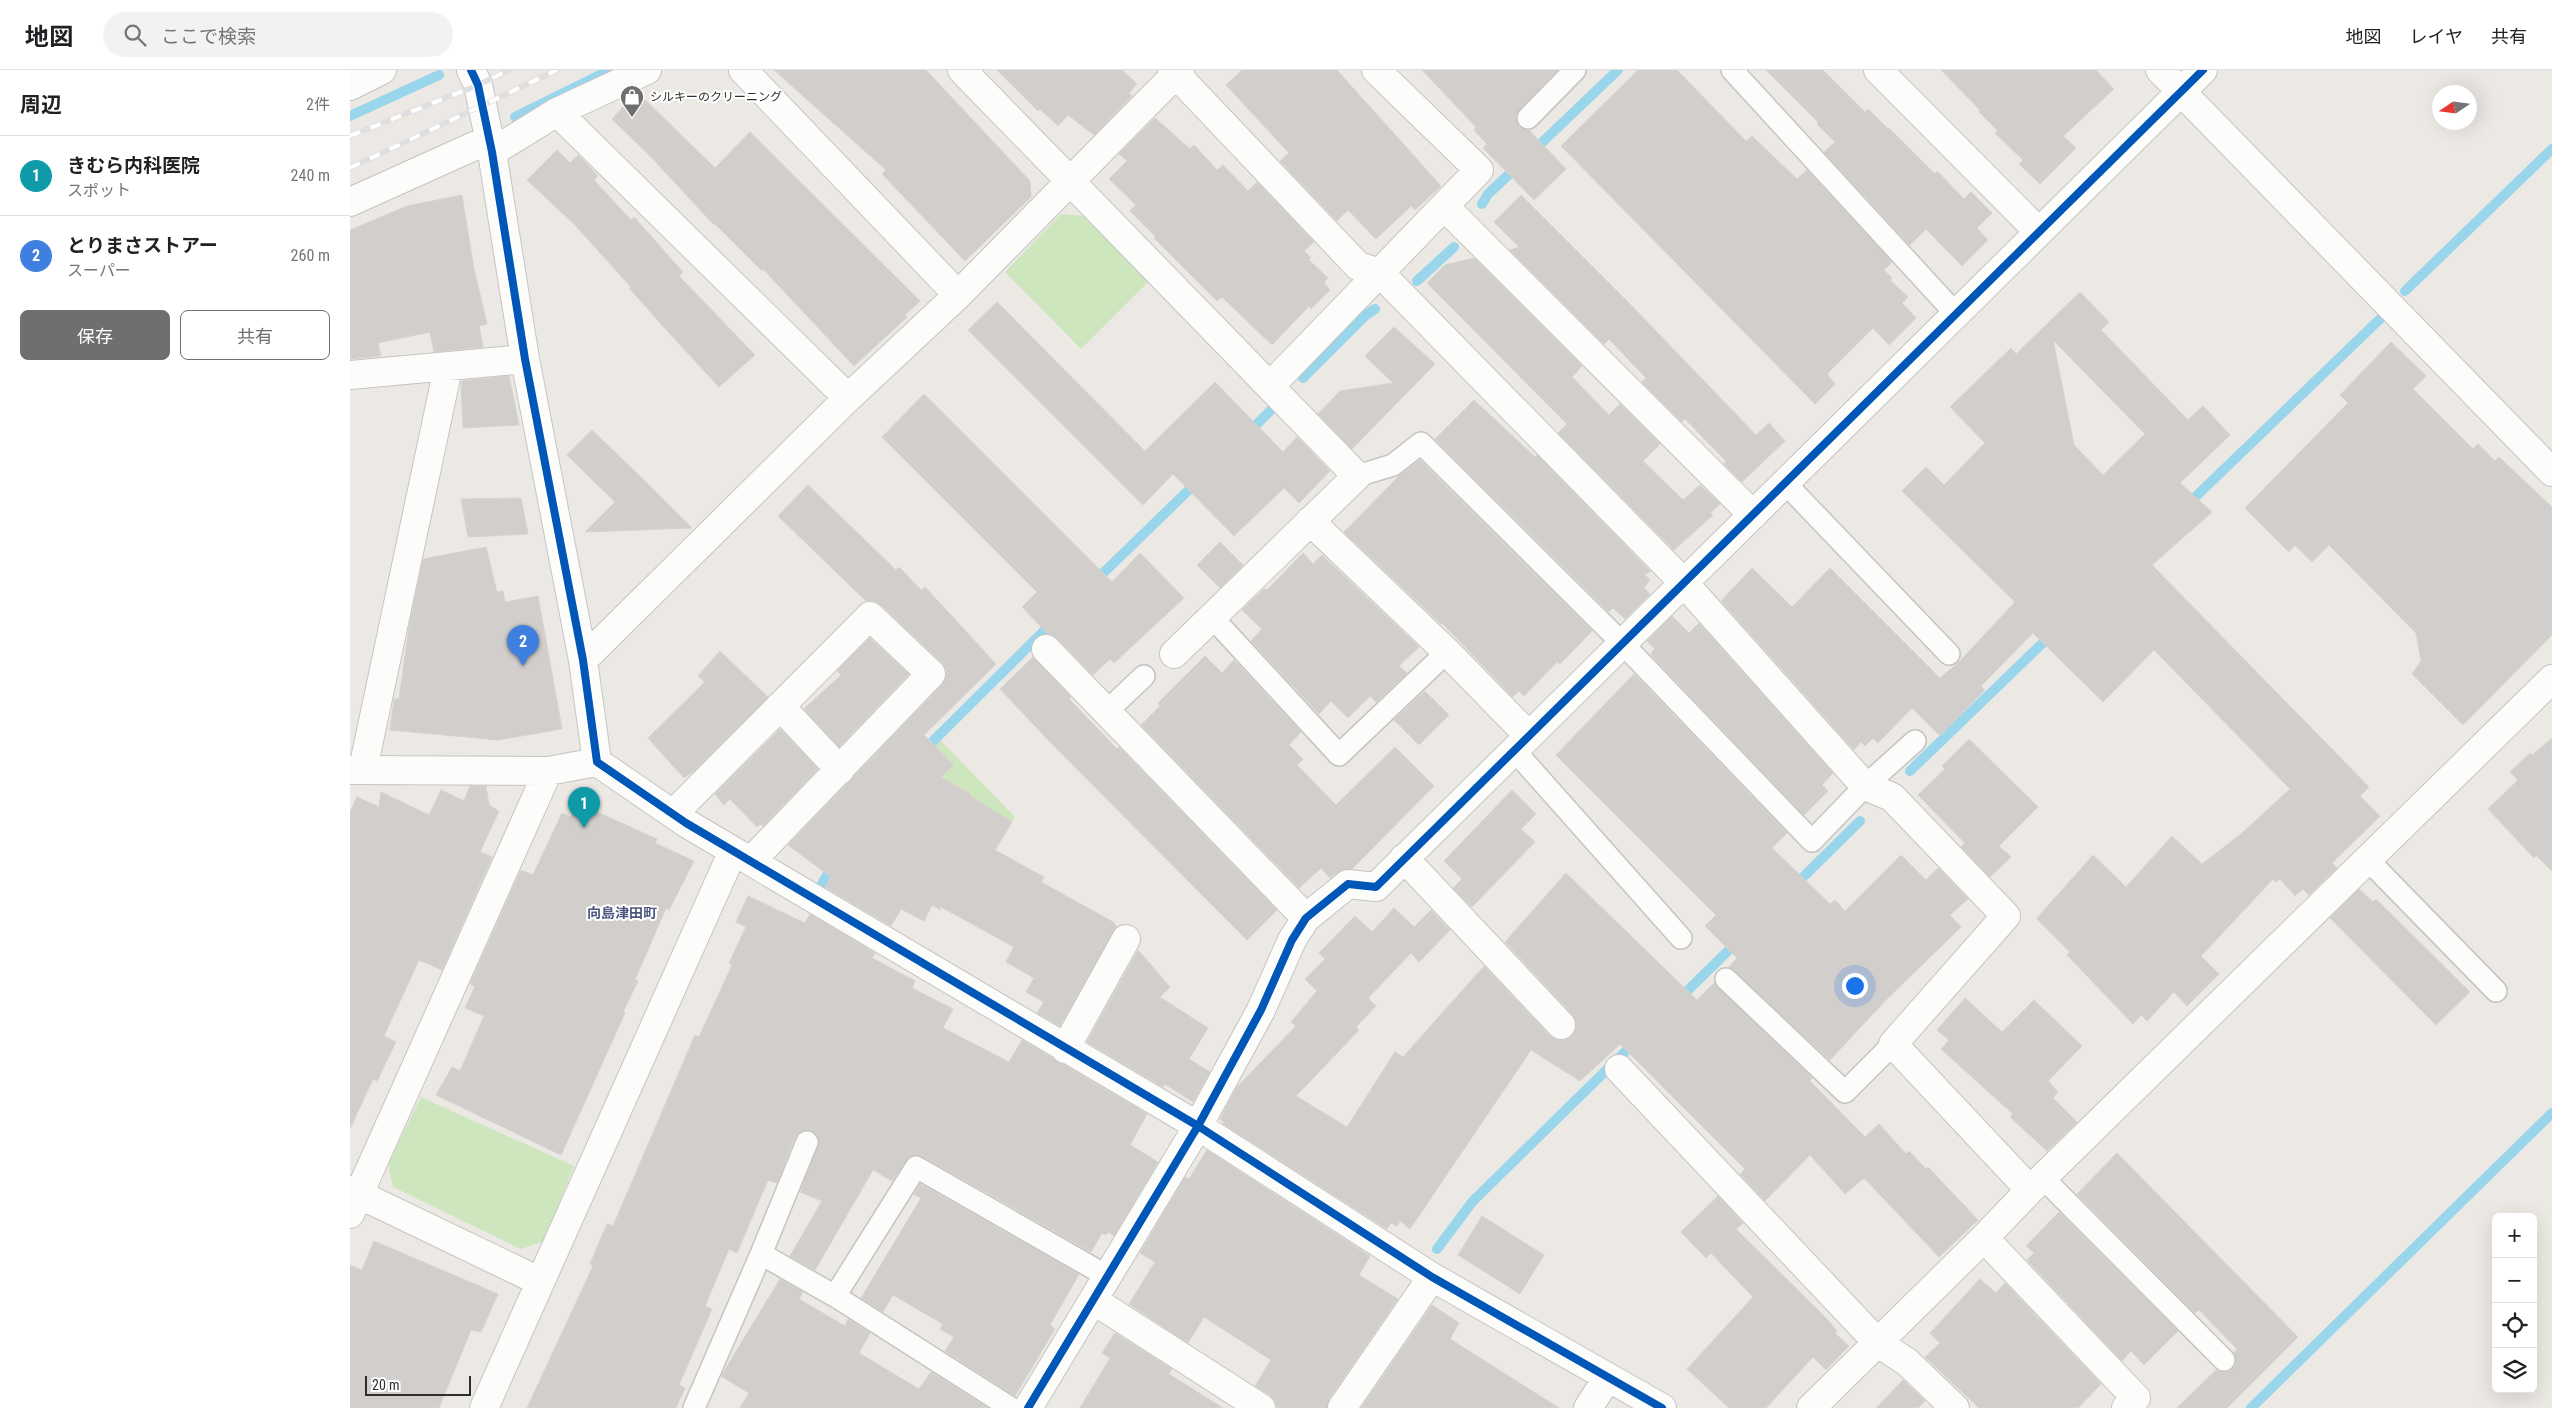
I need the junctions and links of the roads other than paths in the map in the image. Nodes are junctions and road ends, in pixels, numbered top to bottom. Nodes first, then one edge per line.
1 (382, 70) edge
2 (471, 70) edge
3 (647, 70) edge
4 (743, 70) edge
5 (962, 70) edge
6 (1376, 70) edge
7 (1575, 70) edge
8 (1732, 70) edge
9 (1878, 70) edge
10 (2160, 70) edge
11 (2203, 70) edge
12 (1176, 71) edge
13 (350, 86) edge
14 (2181, 91) junction
15 (557, 112) junction
16 (1528, 118) dead end
17 (491, 145) junction
18 (1070, 180) junction
19 (350, 202) edge
20 (1444, 206) junction
21 (2039, 232) junction
22 (1380, 273) junction
23 (958, 295) junction
24 (1956, 314) junction
25 (525, 359) junction
26 (448, 368) junction
27 (350, 375) edge
28 (1270, 386) junction
29 (848, 398) junction
30 (2552, 472) edge
31 (1357, 476) junction
32 (1785, 483) junction
33 (1753, 514) junction
34 (1310, 521) junction
35 (1684, 583) junction
36 (1212, 617) junction
37 (1622, 643) junction
38 (1046, 648) dead end
39 (1447, 652) junction
40 (1174, 654) dead end
41 (1950, 654) dead end
42 (583, 660) junction
43 (1144, 676) dead end
44 (2552, 679) edge
45 (780, 706) junction
46 (1107, 711) junction
47 (1915, 741) dead end
48 (1521, 743) junction
49 (597, 762) junction
50 (356, 769) edge
51 (840, 770) junction
52 (548, 772) junction
53 (1866, 786) junction
54 (673, 814) junction
55 (742, 856) junction
56 (1404, 858) junction
57 (2368, 860) junction
58 (1306, 918) junction
59 (1681, 938) dead end
60 (1126, 939) dead end
61 (1726, 979) dead end
62 (2496, 991) dead end
63 (1560, 1025) dead end
64 (1893, 1044) junction
65 (1065, 1049) junction
66 (1619, 1068) dead end
67 (1198, 1126) junction
68 (807, 1142) dead end
69 (2037, 1184) junction
70 (353, 1199) edge
71 (1984, 1238) junction
72 (762, 1254) junction
73 (1108, 1276) junction
74 (1432, 1277) junction
75 (539, 1281) junction
76 (835, 1296) junction
77 (1093, 1300) junction
78 (1878, 1342) junction
79 (2224, 1360) dead end
80 (1608, 1377) junction
81 (699, 1406) edge
82 (484, 1408) edge
83 (1010, 1408) edge
84 (1028, 1408) edge
85 (1261, 1408) edge
86 (1342, 1408) edge
87 (1588, 1408) edge
88 (1662, 1408) edge
89 (1811, 1408) edge
90 (1955, 1408) edge
91 (2126, 1408) edge

1 - 13 street
2 - 17 street
3 - 15 street
4 - 23 street
5 - 18 street
6 - 20 street
7 - 16 lane
8 - 24 lane
9 - 21 street
10 - 14 street
11 - 14 street
12 - 18 street
12 - 22 street
14 - 21 street
14 - 30 street
15 - 17 street
15 - 29 street
17 - 19 street
17 - 25 street
18 - 23 street
18 - 28 street
20 - 22 street
20 - 33 street
21 - 24 street
22 - 28 street
22 - 35 street
23 - 29 street
24 - 32 street
25 - 26 street
25 - 42 street
26 - 27 street
26 - 50 street
28 - 31 street
29 - 42 street
31 - 34 street
31 - 37 lane
32 - 33 street
32 - 41 lane
33 - 35 street
34 - 36 street
34 - 39 street
35 - 37 street
35 - 53 street
36 - 39 lane
36 - 40 street
37 - 48 street
37 - 53 lane
38 - 46 street
39 - 48 street
42 - 49 street
43 - 46 lane
44 - 57 street
45 - 51 street
45 - 51 street
45 - 54 street
46 - 58 street
47 - 53 lane
48 - 56 street
48 - 59 lane
49 - 52 street
49 - 54 street
50 - 52 street
51 - 55 street
52 - 70 street
53 - 64 street
54 - 55 street
55 - 65 street
55 - 75 street
56 - 58 street
56 - 63 street
57 - 62 lane
57 - 69 street
58 - 67 street
60 - 65 street
61 - 64 lane
64 - 69 street
65 - 67 street
66 - 78 street
67 - 73 street
67 - 74 street
68 - 72 lane
69 - 71 street
69 - 79 lane
70 - 75 street
71 - 78 street
71 - 91 street
72 - 76 lane
72 - 81 lane
73 - 76 lane
73 - 77 street
74 - 80 street
74 - 86 street
75 - 82 street
76 - 83 lane
77 - 84 street
77 - 85 street
78 - 89 street
78 - 90 street
80 - 87 street
80 - 88 street

